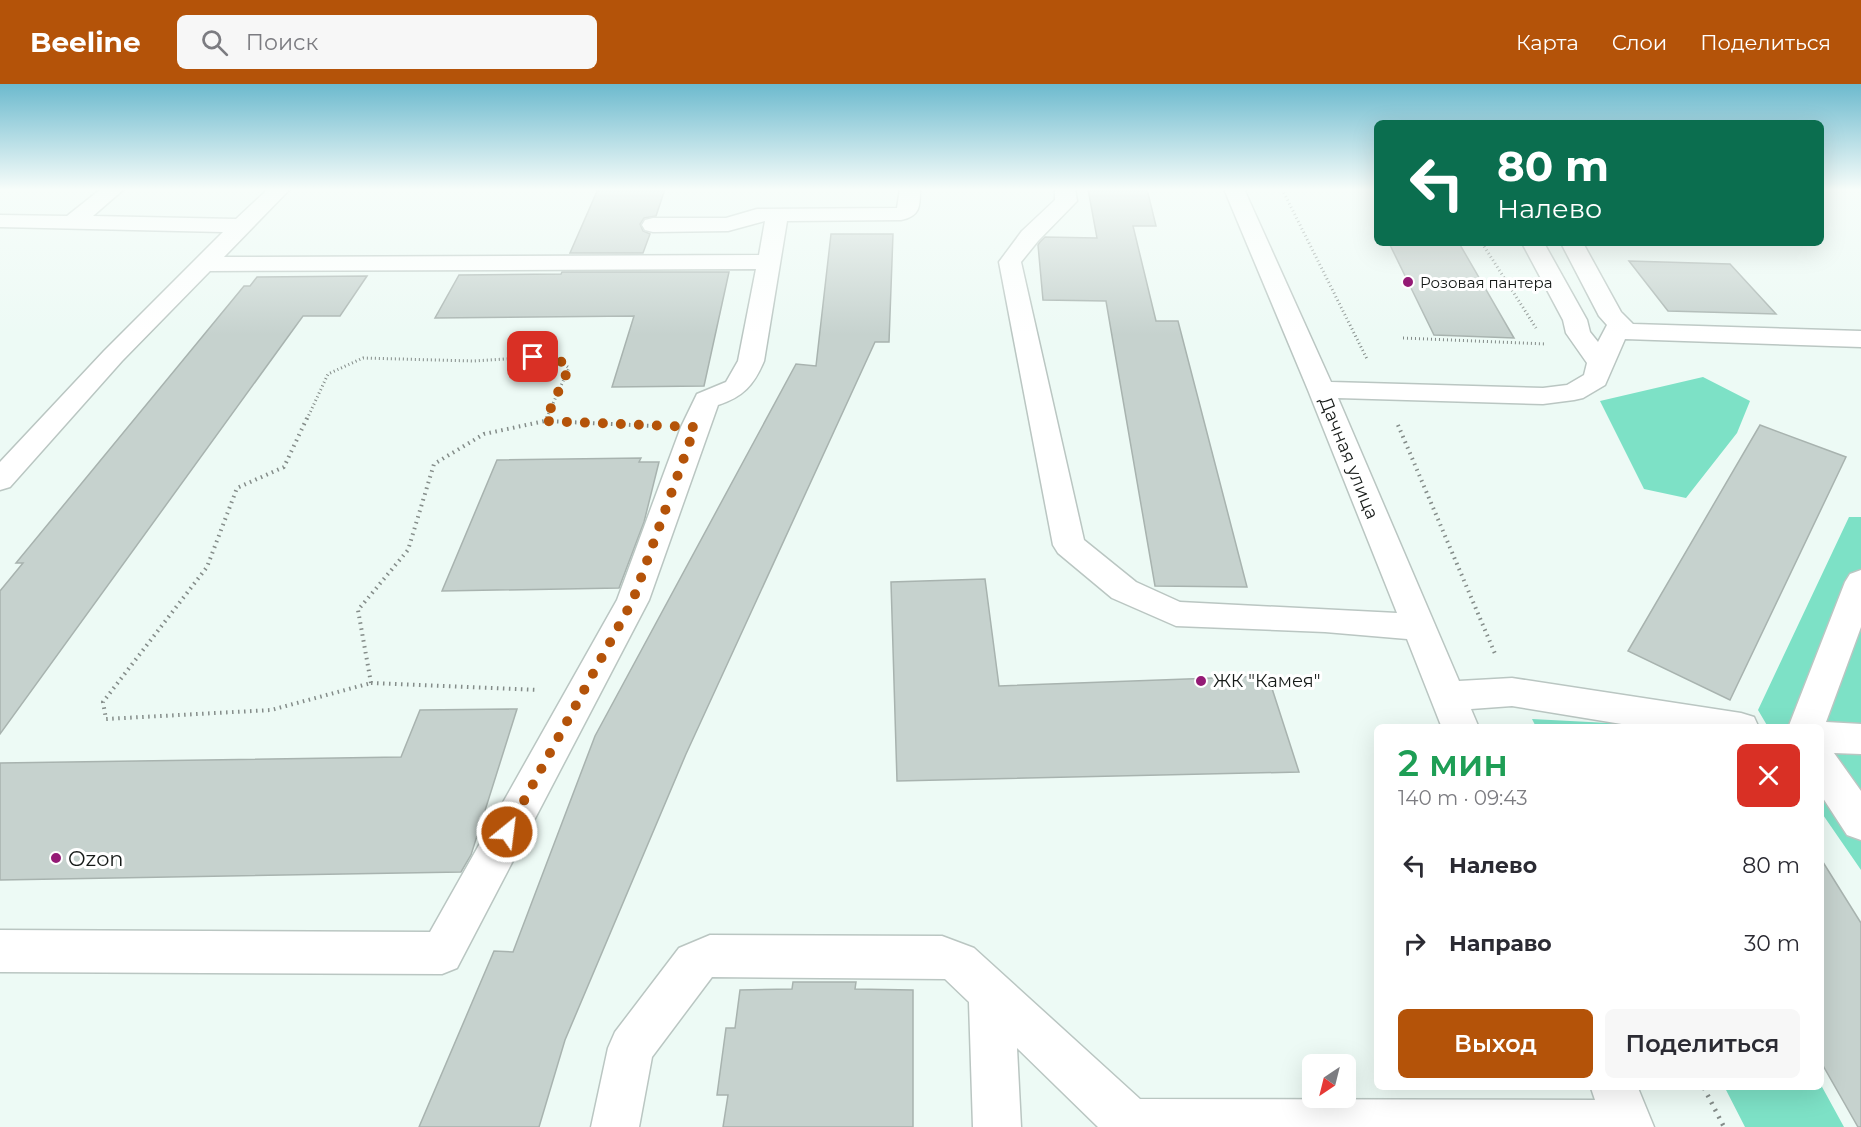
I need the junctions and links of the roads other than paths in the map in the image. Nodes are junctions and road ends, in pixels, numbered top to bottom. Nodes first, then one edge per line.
1 (230, 238) edge
2 (774, 238) edge
3 (1029, 238) edge
4 (1255, 238) edge
5 (1535, 246) edge
6 (1574, 246) edge
7 (770, 262) junction
8 (204, 264) junction
9 (1616, 331) junction
10 (1861, 339) edge
11 (1600, 363) junction
12 (1321, 390) junction
13 (0, 480) edge
14 (1861, 582) edge
15 (1419, 627) junction
16 (1454, 712) edge
17 (1716, 724) edge
18 (1808, 724) edge
19 (1824, 737) edge
20 (1861, 739) edge
21 (1824, 768) edge
22 (1861, 823) edge
23 (0, 951) edge
24 (991, 993) junction
25 (1624, 1113) edge
26 (1414, 1126) edge
27 (1523, 1126) edge
28 (615, 1127) edge
29 (997, 1127) edge

1 - 8 street
2 - 7 street
3 - 15 street
4 - 12 street, Дачная улица
5 - 11 street
6 - 9 street
7 - 8 street
7 - 23 street
8 - 13 street
9 - 10 street
9 - 11 street
11 - 12 street
12 - 15 street, Дачная улица
14 - 18 street
15 - 16 street, Дачная улица
16 - 17 street
19 - 20 street
21 - 22 street
24 - 26 street
24 - 28 street
24 - 29 street
25 - 27 street
26 - 27 street

